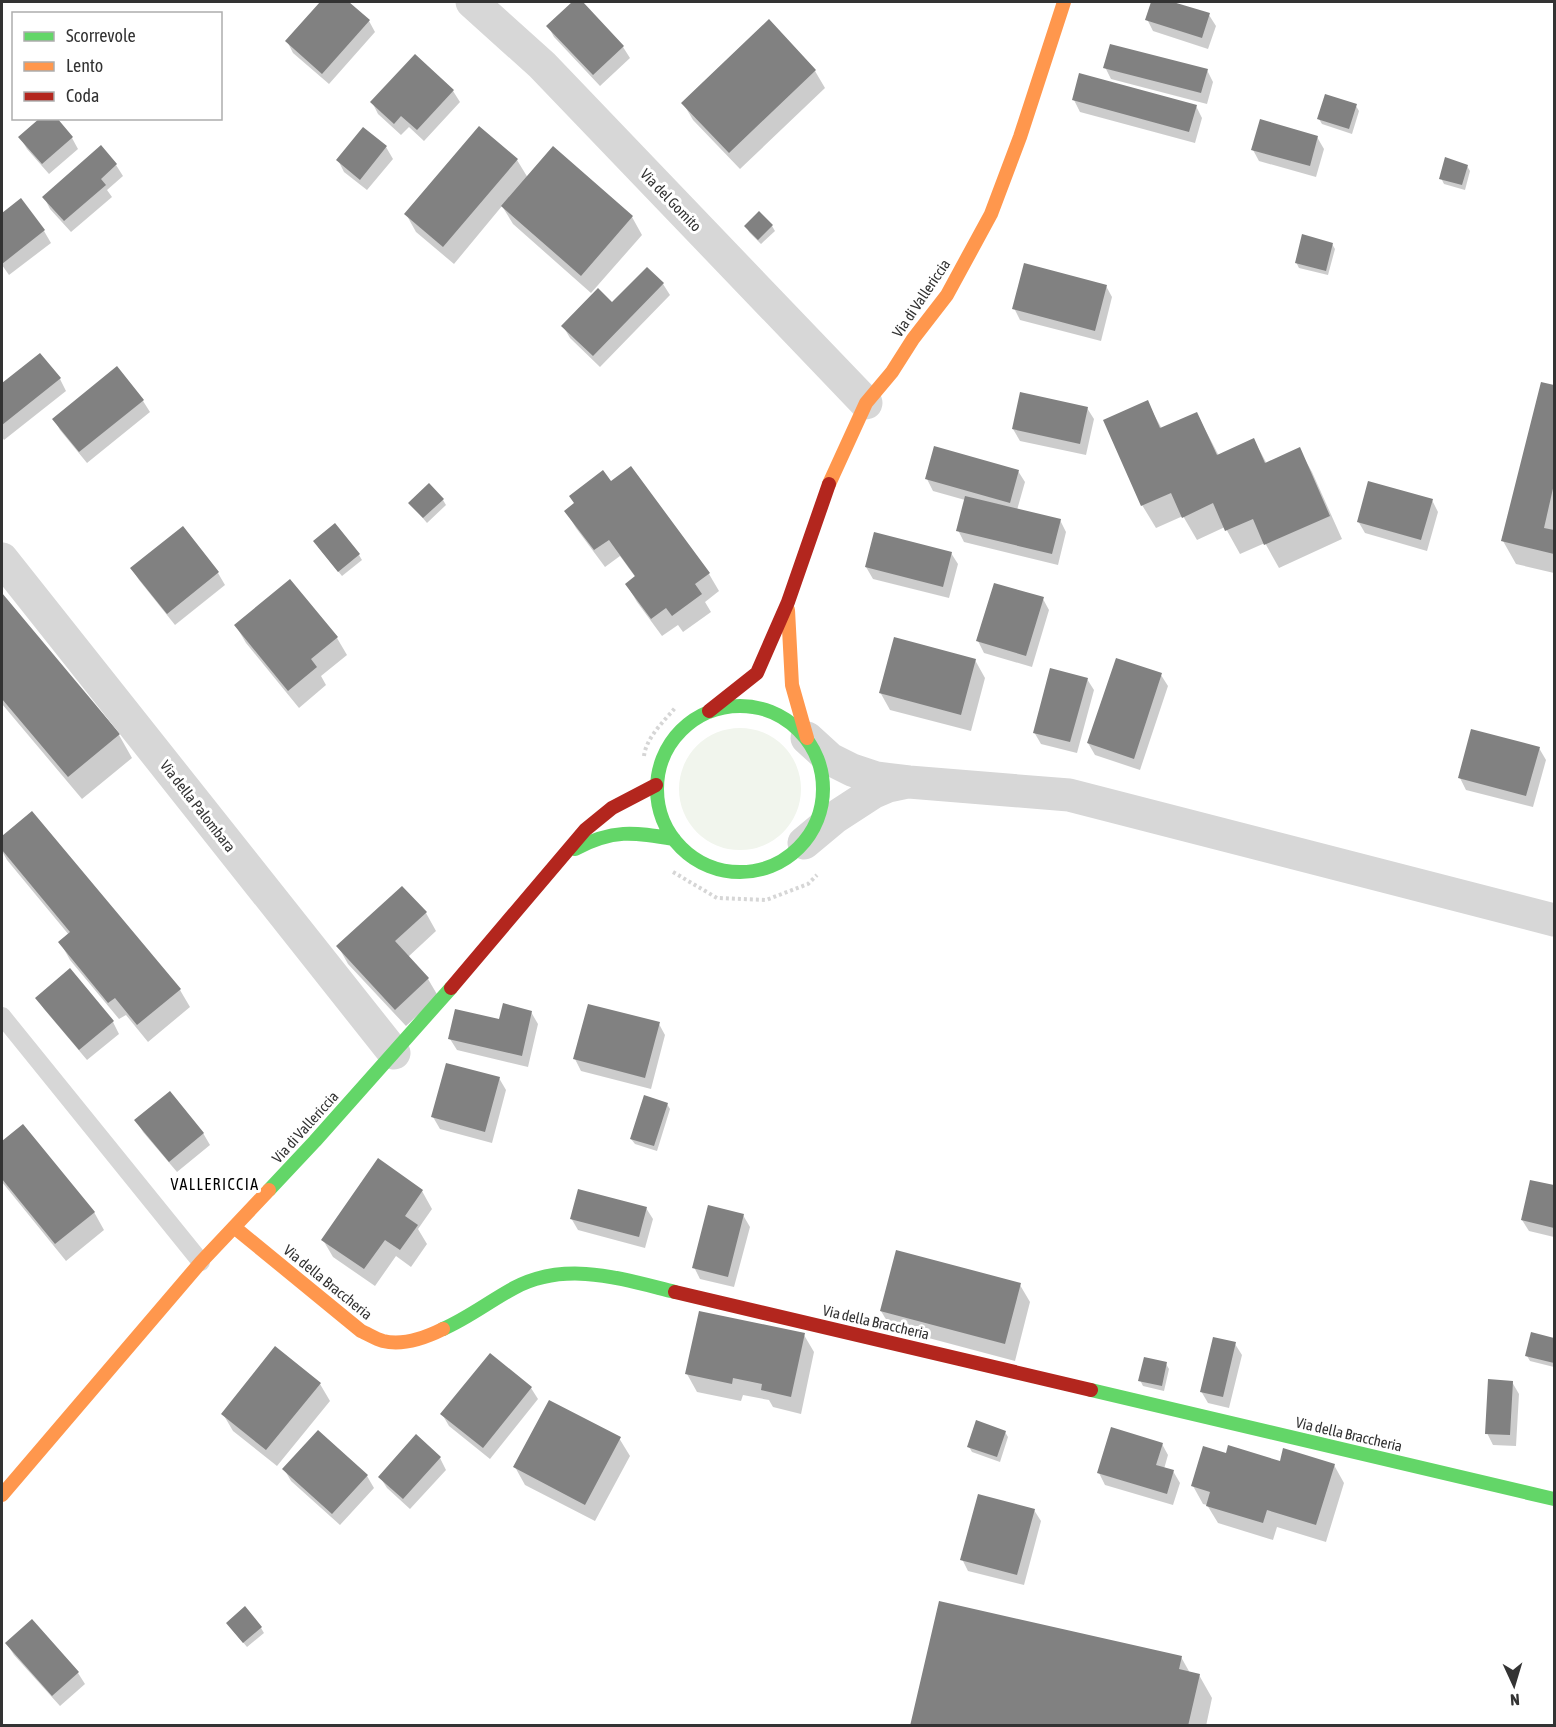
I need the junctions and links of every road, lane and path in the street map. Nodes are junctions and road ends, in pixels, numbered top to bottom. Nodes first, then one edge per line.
1 (472, 2) edge
2 (1064, 2) edge
3 (866, 403) junction
4 (2, 559) edge
5 (788, 602) junction
6 (682, 699) dead end
7 (709, 711) junction
8 (807, 738) junction
9 (643, 758) dead end
10 (909, 782) junction
11 (656, 785) junction
12 (674, 839) junction
13 (804, 843) junction
14 (559, 860) junction
15 (670, 870) dead end
16 (822, 870) dead end
17 (1554, 920) edge
18 (2, 1016) edge
19 (393, 1053) junction
20 (234, 1227) junction
21 (201, 1262) junction
22 (2, 1495) edge
23 (1554, 1499) edge

1 - 3 street, Via del Gomito
2 - 3 street, Via di Vallericcia
3 - 5 street, Via di Vallericcia
4 - 19 street, Via della Palombara
5 - 7 street, Via di Vallericcia
5 - 8 street, Via di Vallericcia
6 - 9 path
7 - 8 street, Via di Vallericcia
7 - 11 street, Via di Vallericcia
8 - 10 street
8 - 13 street, Via di Vallericcia
10 - 13 street
10 - 17 street
11 - 12 street, Via di Vallericcia
11 - 14 street, Via di Vallericcia
12 - 13 street, Via di Vallericcia
12 - 14 street, Via di Vallericcia
14 - 19 street, Via di Vallericcia
15 - 16 path
18 - 21 lane
19 - 20 street, Via di Vallericcia
20 - 21 street, Via di Vallericcia
20 - 23 street, Via della Braccheria
21 - 22 street, Via di Vallericcia

